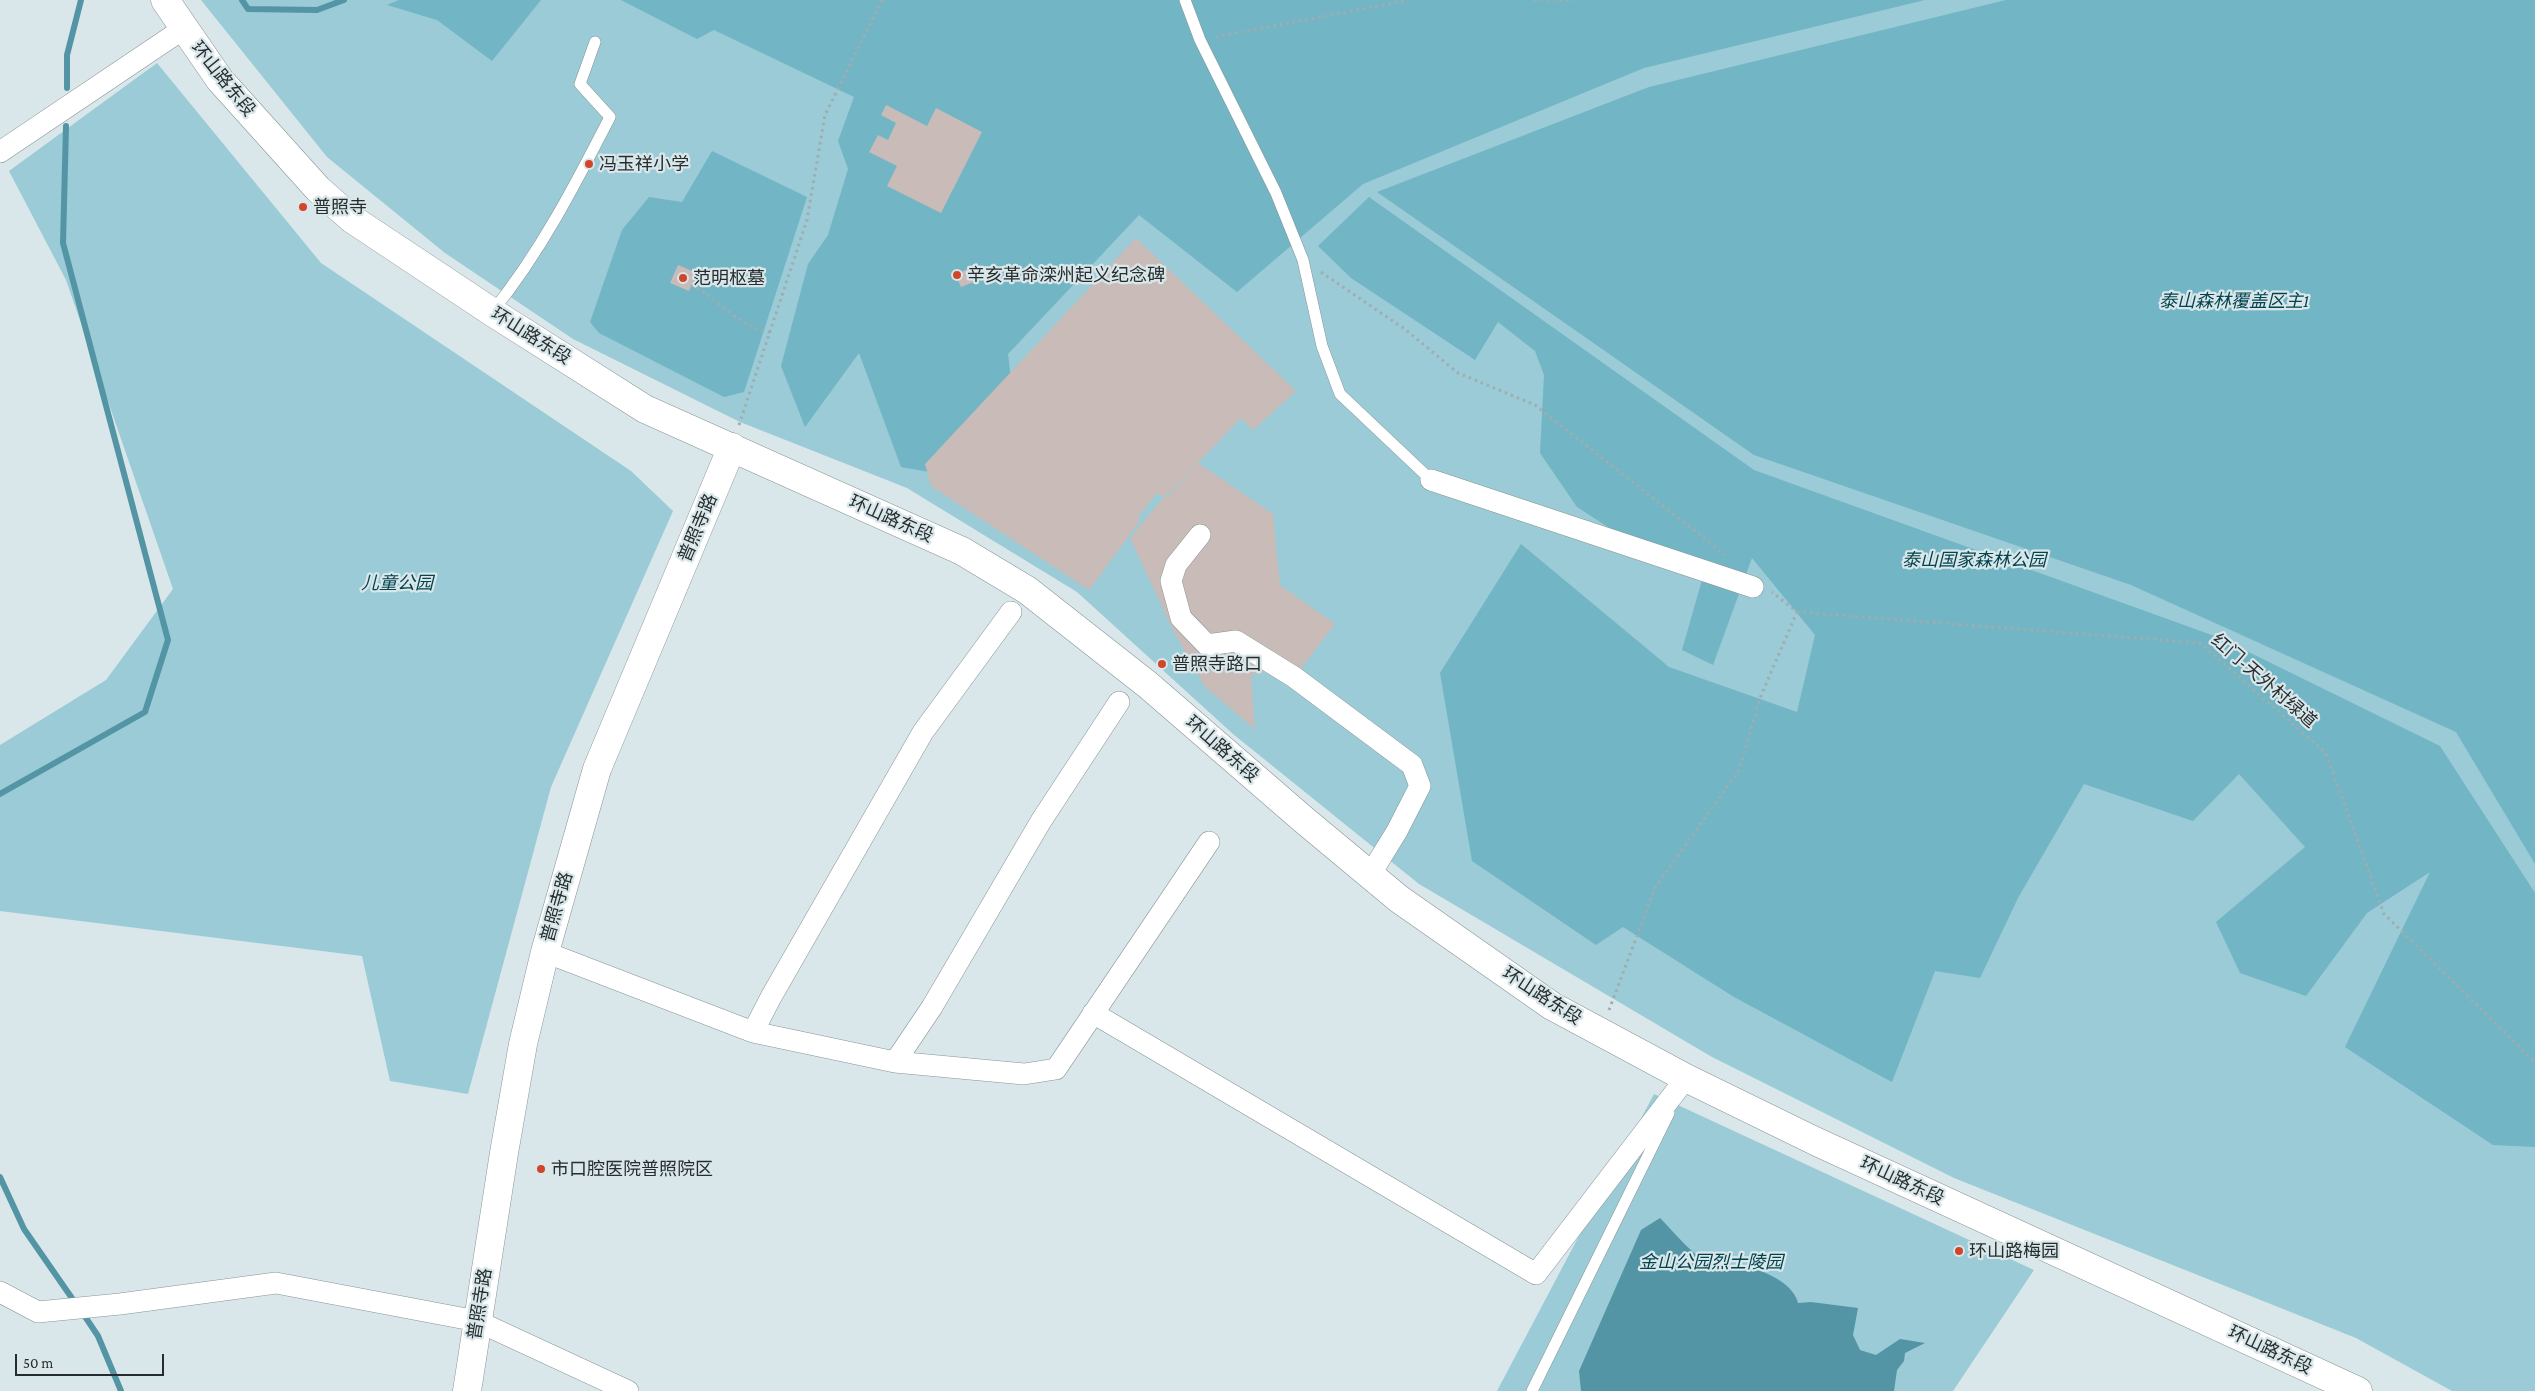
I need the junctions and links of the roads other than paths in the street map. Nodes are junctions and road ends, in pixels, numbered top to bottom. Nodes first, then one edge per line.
1 (165, 0) edge
2 (1185, 0) edge
3 (183, 29) junction
4 (595, 42) dead end
5 (0, 152) edge
6 (492, 312) junction
7 (732, 447) junction
8 (1432, 480) joint
9 (1200, 535) dead end
10 (1753, 587) dead end
11 (1011, 612) dead end
12 (1119, 702) dead end
13 (1209, 842) dead end
14 (1370, 875) junction
15 (544, 952) junction
16 (1093, 1013) junction
17 (753, 1032) junction
18 (895, 1062) junction
19 (1686, 1078) junction
20 (0, 1292) edge
21 (477, 1321) junction
22 (467, 1391) edge
23 (628, 1391) edge
24 (1532, 1391) edge
25 (2358, 1391) edge

1 - 3 main road, 环山路东段
2 - 8 lane
3 - 5 street
3 - 6 main road, 环山路东段
4 - 6 lane
6 - 7 main road, 环山路东段
7 - 14 main road, 环山路东段
7 - 15 main road, 普照寺路
8 - 10 street
9 - 14 street
11 - 17 street
12 - 18 street
13 - 16 street
14 - 19 main road, 环山路东段
15 - 17 street
15 - 21 main road, 普照寺路
16 - 18 street
16 - 19 street
17 - 18 street
19 - 24 lane
19 - 25 main road, 环山路东段
20 - 21 street
21 - 22 main road, 普照寺路
21 - 23 street

